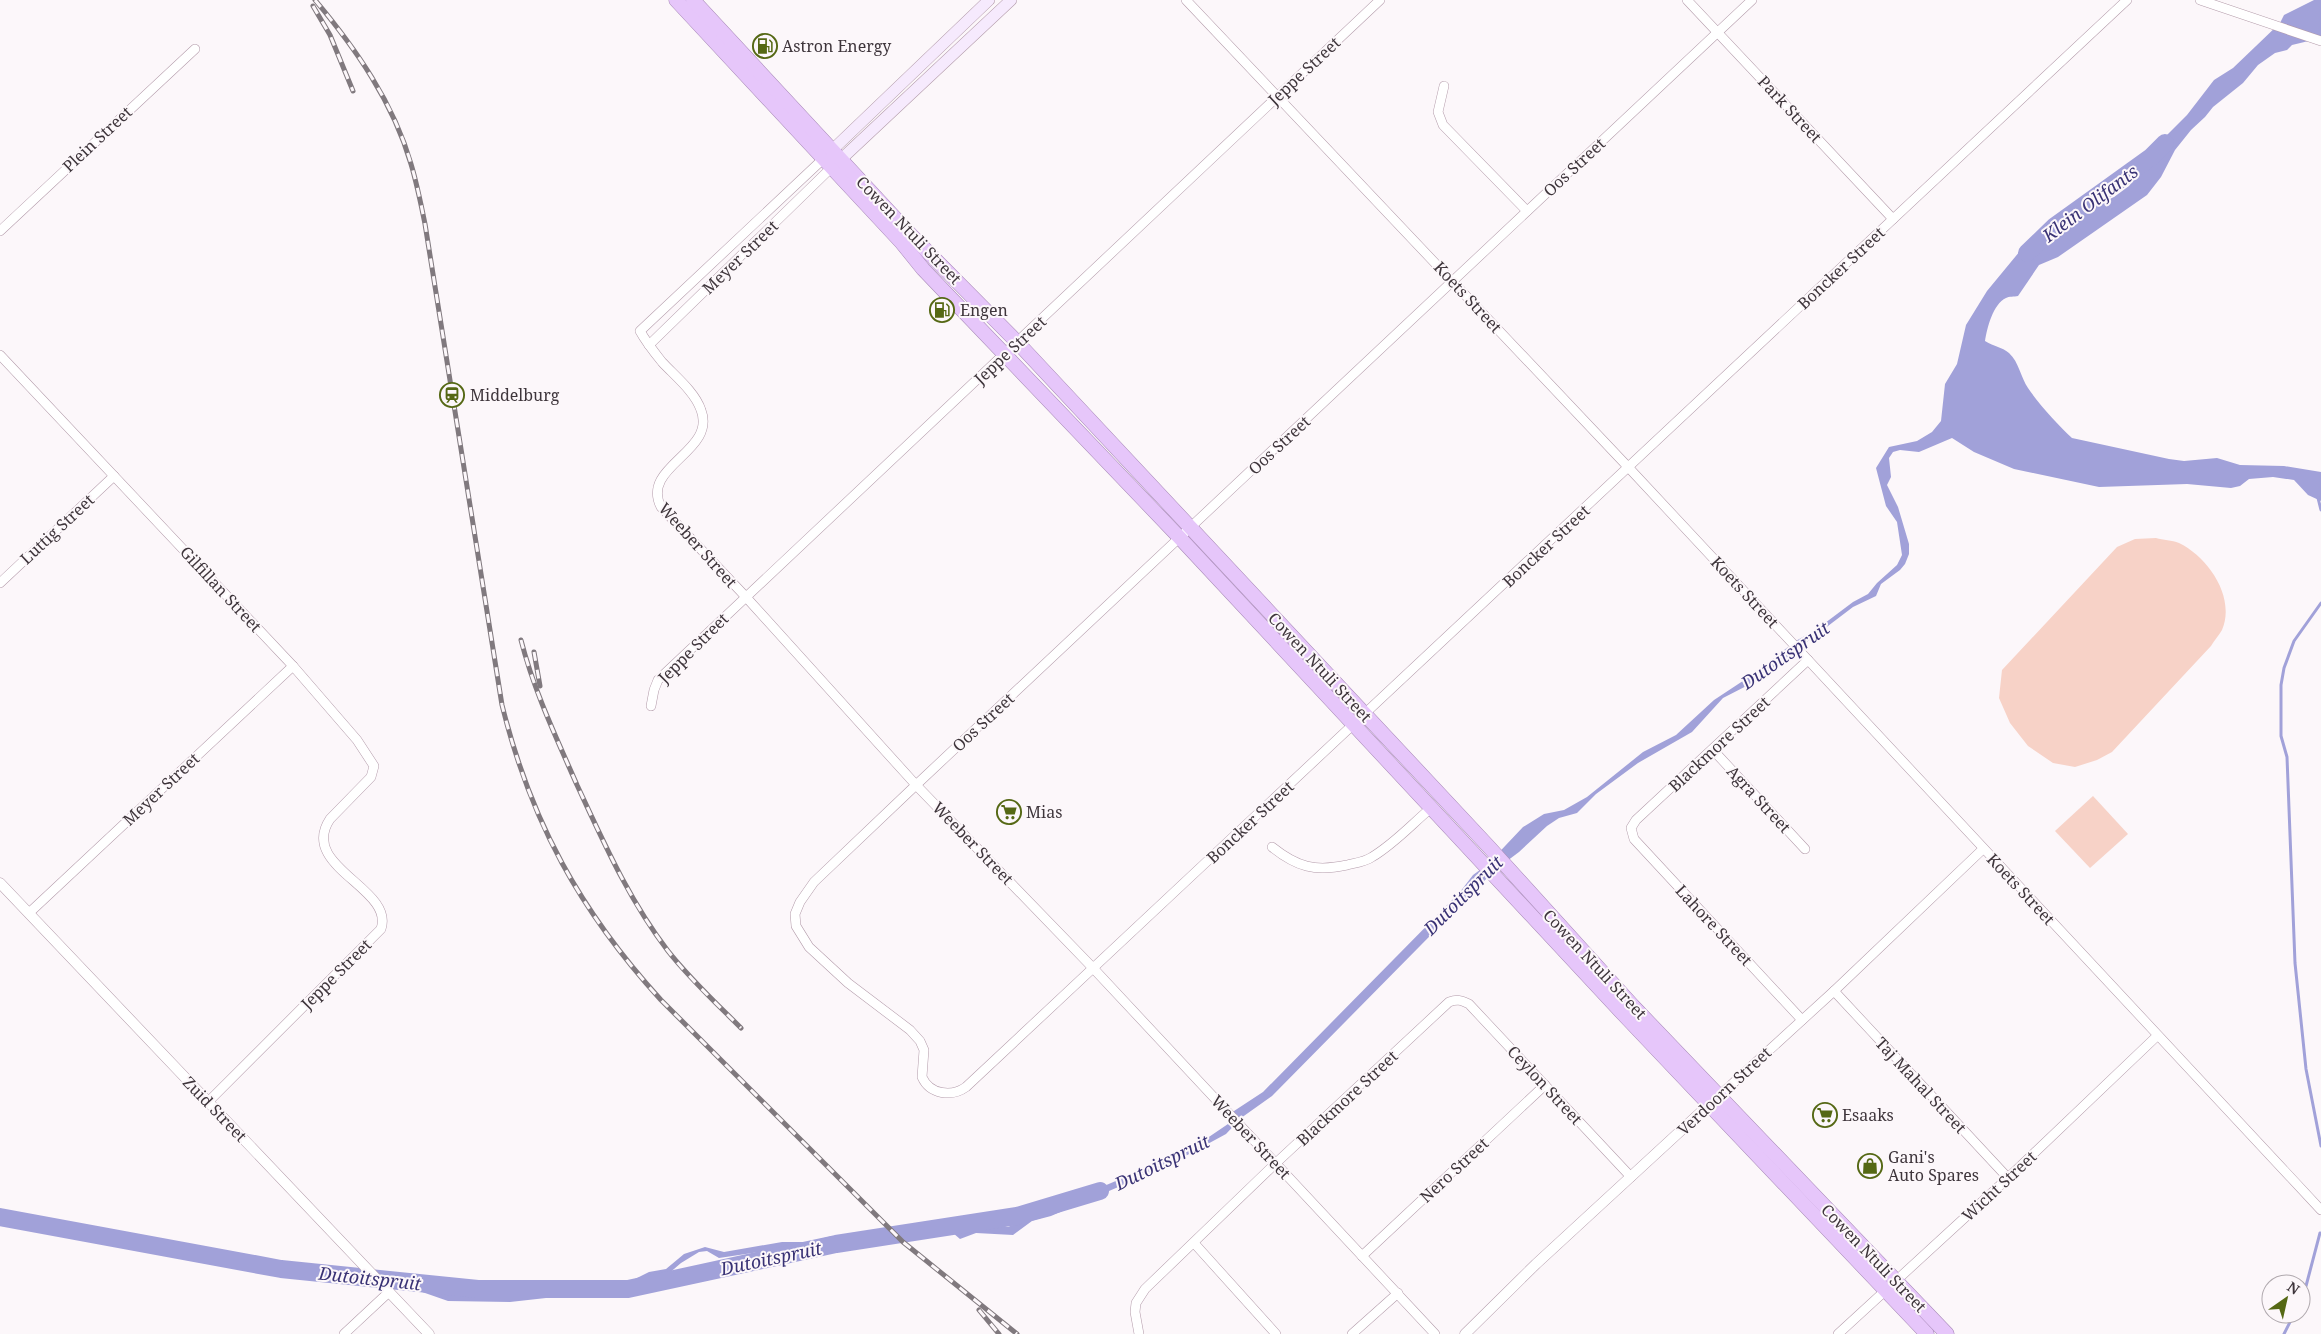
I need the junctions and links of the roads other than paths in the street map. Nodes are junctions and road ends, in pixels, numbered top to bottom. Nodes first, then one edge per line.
1 (676, 0) edge
2 (693, 0) edge
3 (989, 0) edge
4 (1010, 0) edge
5 (1186, 0) edge
6 (1380, 0) edge
7 (1687, 0) edge
8 (1752, 0) edge
9 (2127, 0) edge
10 (2200, 0) edge
11 (1717, 32) junction
12 (2320, 41) edge
13 (195, 49) dead end
14 (1444, 86) dead end
15 (1278, 95) junction
16 (832, 159) junction
17 (1527, 211) junction
18 (1893, 219) junction
19 (0, 231) edge
20 (1453, 281) junction
21 (640, 331) joint
22 (1018, 343) junction
23 (648, 345) junction
24 (1006, 354) junction
25 (0, 355) edge
26 (1629, 468) junction
27 (114, 476) junction
28 (1185, 533) junction
29 (0, 583) edge
30 (745, 596) junction
31 (1808, 660) junction
32 (293, 666) junction
33 (652, 706) dead end
34 (1365, 714) junction
35 (1355, 724) junction
36 (1713, 750) junction
37 (916, 785) junction
38 (1431, 808) junction
39 (1631, 828) joint
40 (323, 834) joint
41 (1272, 847) dead end
42 (1805, 849) dead end
43 (1984, 849) junction
44 (0, 883) edge
45 (29, 913) junction
46 (1093, 968) junction
47 (1834, 991) junction
48 (1455, 1000) joint
49 (1802, 1020) junction
50 (2157, 1036) junction
51 (1545, 1085) junction
52 (963, 1090) joint
53 (1714, 1100) junction
54 (208, 1102) junction
55 (1276, 1164) junction
56 (1631, 1177) junction
57 (2008, 1178) junction
58 (2321, 1210) edge
59 (1194, 1243) junction
60 (1362, 1256) junction
61 (1896, 1280) junction
62 (1885, 1290) junction
63 (389, 1292) junction
64 (1398, 1293) junction
65 (344, 1334) edge
66 (429, 1334) edge
67 (1140, 1334) edge
68 (1276, 1334) edge
69 (1352, 1334) edge
70 (1435, 1334) edge
71 (1465, 1334) edge
72 (1838, 1334) edge
73 (1927, 1334) edge
74 (1947, 1334) edge

1 - 16 highway, Cowen Ntuli Street
2 - 16 highway, Cowen Ntuli Street
3 - 16 main road, Meyer Street
4 - 16 main road
5 - 15 street, Koets Street
6 - 15 street, Jeppe Street
7 - 11 street, Park Street
8 - 11 street, Oos Street
9 - 18 street, Boncker Street
10 - 12 street
11 - 17 street, Oos Street
11 - 18 street, Park Street
13 - 19 street, Plein Street
14 - 17 street
15 - 20 street, Koets Street
15 - 22 street, Jeppe Street
16 - 21 street, Meyer Street
16 - 22 highway, Cowen Ntuli Street
16 - 23 street, Meyer Street
16 - 24 highway, Cowen Ntuli Street
17 - 20 street, Oos Street
18 - 26 street, Boncker Street
20 - 26 street, Koets Street
20 - 28 street, Oos Street
21 - 23 street, Weeber Street
22 - 24 street, Jeppe Street
22 - 28 highway, Cowen Ntuli Street
23 - 30 street, Weeber Street
24 - 28 highway, Cowen Ntuli Street
24 - 30 street, Jeppe Street
25 - 27 street, Gilfillan Street
26 - 31 street, Koets Street
26 - 34 street, Boncker Street
27 - 29 street, Luttig Street
27 - 32 street, Gilfillan Street
28 - 34 highway, Cowen Ntuli Street
28 - 35 highway, Cowen Ntuli Street
28 - 37 street, Oos Street
30 - 33 street, Jeppe Street
30 - 37 street, Weeber Street
31 - 36 street, Blackmore Street
31 - 43 street, Koets Street
32 - 40 street, Gilfillan Street
32 - 45 street, Meyer Street
34 - 35 street, Boncker Street
34 - 53 highway, Cowen Ntuli Street
35 - 38 highway, Cowen Ntuli Street
35 - 46 street, Boncker Street
36 - 39 street, Blackmore Street
36 - 42 street, Agra Street
37 - 46 street, Weeber Street
37 - 52 street, Oos Street
38 - 41 street
38 - 53 highway, Cowen Ntuli Street
39 - 49 street, Lahore Street
40 - 54 street, Jeppe Street
43 - 47 street, Verdoorn Street
43 - 50 street, Koets Street
44 - 45 street, Zuid Street
45 - 54 street, Zuid Street
46 - 52 street, Boncker Street
46 - 55 street, Weeber Street
47 - 49 street, Verdoorn Street
47 - 57 street, Taj Mahal Street
48 - 51 street, Ceylon Street
48 - 55 street, Blackmore Street
49 - 53 street, Verdoorn Street
50 - 57 street, Wicht Street
50 - 58 street, Koets Street
51 - 56 street, Ceylon Street
51 - 60 street, Nero Street
53 - 56 street, Verdoorn Street
53 - 61 highway, Cowen Ntuli Street
53 - 62 highway, Cowen Ntuli Street
54 - 63 street, Zuid Street
55 - 59 street, Blackmore Street
55 - 60 street, Weeber Street
56 - 71 street, Verdoorn Street
57 - 61 street, Wicht Street
59 - 67 street, Blackmore Street
59 - 68 street
60 - 64 street, Weeber Street
61 - 62 street, Wicht Street
61 - 74 highway, Cowen Ntuli Street
62 - 72 street, Wicht Street
62 - 73 highway, Cowen Ntuli Street
63 - 65 street
63 - 66 street, Zuid Street
64 - 69 street
64 - 70 street, Weeber Street

